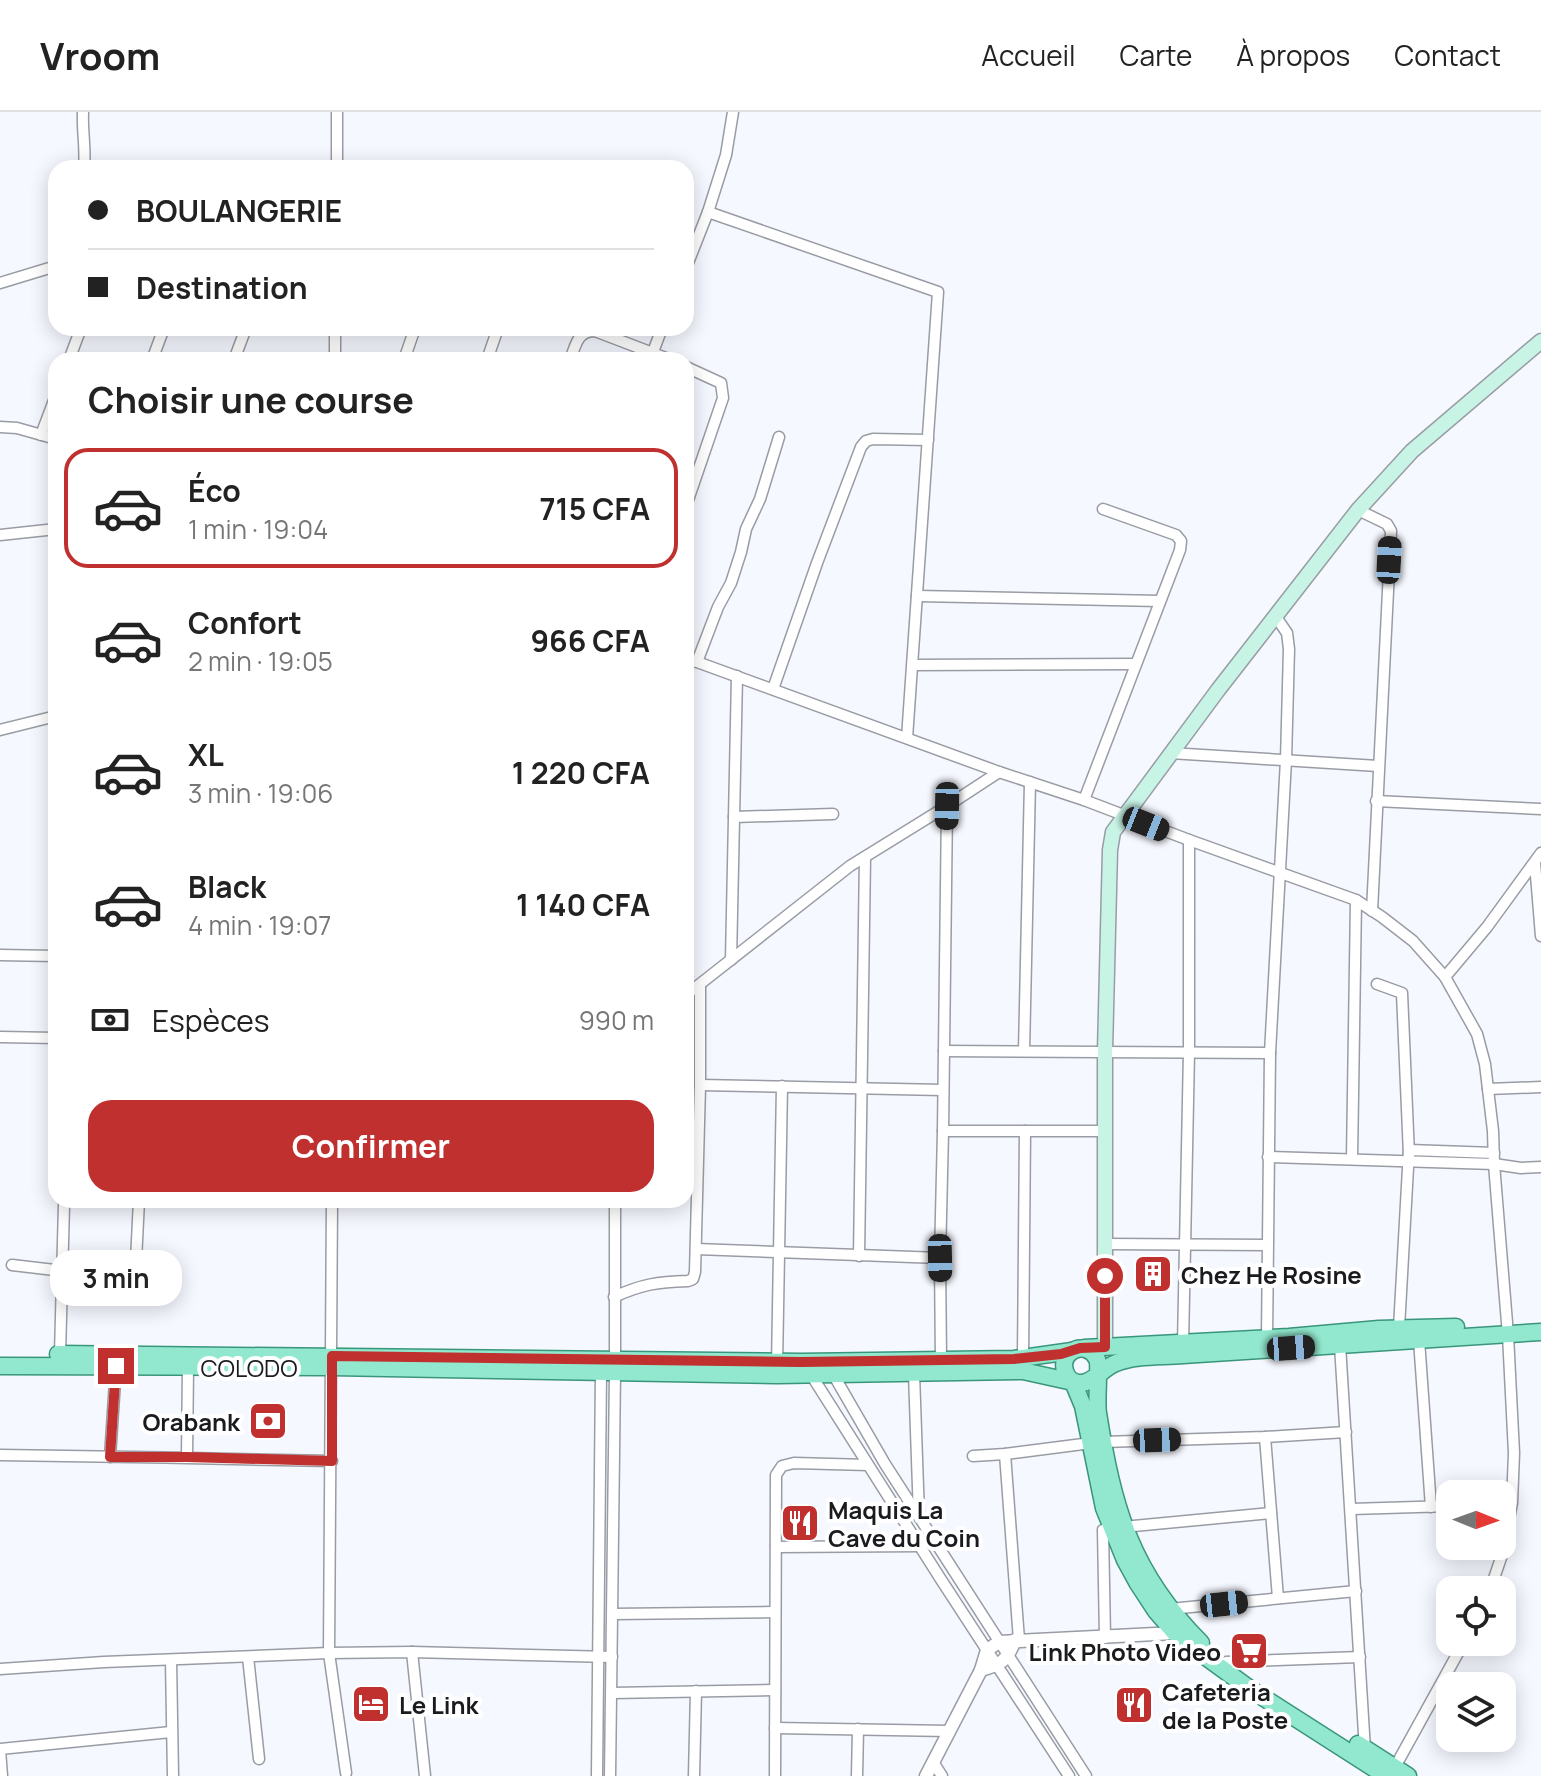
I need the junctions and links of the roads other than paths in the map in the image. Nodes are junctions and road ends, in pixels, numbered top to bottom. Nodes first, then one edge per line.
1 (83, 112) edge
2 (337, 112) edge
3 (733, 112) edge
4 (84, 160) edge
5 (337, 160) edge
6 (708, 212) junction
7 (694, 248) edge
8 (48, 268) edge
9 (0, 283) edge
10 (606, 336) edge
11 (1541, 341) edge
12 (643, 352) edge
13 (694, 371) edge
14 (48, 416) edge
15 (0, 427) edge
16 (41, 435) junction
17 (48, 437) edge
18 (779, 437) dead end
19 (928, 440) junction
20 (694, 483) edge
21 (1103, 509) dead end
22 (1358, 510) junction
23 (48, 530) edge
24 (0, 535) edge
25 (917, 596) junction
26 (1160, 601) junction
27 (1276, 617) junction
28 (694, 656) edge
29 (694, 661) edge
30 (1136, 664) junction
31 (913, 665) junction
32 (737, 676) junction
33 (773, 689) junction
34 (48, 718) edge
35 (0, 730) edge
36 (907, 738) junction
37 (1170, 753) junction
38 (1286, 760) junction
39 (1378, 766) junction
40 (999, 772) junction
41 (1030, 782) junction
42 (1084, 800) junction
43 (1376, 801) junction
44 (947, 806) junction
45 (1541, 809) edge
46 (833, 814) dead end
47 (1125, 815) junction
48 (734, 817) junction
49 (1189, 840) junction
50 (865, 857) junction
51 (1538, 858) edge
52 (1279, 873) junction
53 (1356, 900) junction
54 (1372, 911) junction
55 (1541, 936) edge
56 (0, 955) edge
57 (48, 956) edge
58 (731, 960) junction
59 (1445, 977) junction
60 (1377, 984) dead end
61 (700, 985) junction
62 (694, 989) edge
63 (0, 1037) edge
64 (48, 1038) edge
65 (944, 1051) junction
66 (1024, 1051) junction
67 (1105, 1051) junction
68 (1189, 1052) junction
69 (1270, 1053) junction
70 (700, 1085) junction
71 (782, 1086) junction
72 (1541, 1087) edge
73 (862, 1088) junction
74 (1488, 1089) junction
75 (943, 1090) junction
76 (943, 1131) junction
77 (1025, 1131) junction
78 (1105, 1131) junction
79 (1268, 1157) junction
80 (1494, 1158) junction
81 (1352, 1159) junction
82 (1409, 1161) junction
83 (1541, 1167) edge
84 (64, 1208) edge
85 (139, 1208) edge
86 (332, 1208) edge
87 (615, 1208) edge
88 (1106, 1244) junction
89 (1186, 1244) junction
90 (1267, 1245) junction
91 (696, 1249) junction
92 (779, 1252) junction
93 (859, 1256) junction
94 (940, 1258) junction
95 (12, 1265) dead end
96 (63, 1271) junction
97 (614, 1297) junction
98 (1541, 1322) edge
99 (1399, 1328) junction
100 (1508, 1330) junction
101 (1541, 1332) edge
102 (1267, 1338) junction
103 (1419, 1340) junction
104 (1183, 1344) junction
105 (1340, 1345) junction
106 (1105, 1347) junction
107 (1076, 1350) junction
108 (60, 1354) junction
109 (0, 1355) edge
110 (1023, 1358) junction
111 (332, 1362) junction
112 (0, 1366) edge
113 (116, 1366) junction
114 (188, 1366) junction
115 (941, 1366) junction
116 (611, 1368) junction
117 (777, 1368) junction
118 (810, 1373) junction
119 (833, 1374) junction
120 (914, 1374) junction
121 (1097, 1374) junction
122 (1073, 1382) junction
123 (1346, 1432) junction
124 (1265, 1437) junction
125 (1097, 1442) junction
126 (1005, 1454) junction
127 (0, 1455) edge
128 (973, 1456) dead end
129 (110, 1457) junction
130 (187, 1457) junction
131 (332, 1461) junction
132 (868, 1465) junction
133 (1510, 1480) edge
134 (1431, 1507) junction
135 (1436, 1507) edge
136 (1351, 1509) junction
137 (1271, 1513) junction
138 (919, 1519) junction
139 (1118, 1528) junction
140 (920, 1546) junction
141 (776, 1547) junction
142 (1356, 1591) junction
143 (1278, 1598) junction
144 (1170, 1609) junction
145 (775, 1612) junction
146 (613, 1614) junction
147 (1175, 1633) junction
148 (1105, 1638) junction
149 (1017, 1640) junction
150 (999, 1642) junction
151 (987, 1650) junction
152 (412, 1652) junction
153 (329, 1653) junction
154 (1457, 1656) edge
155 (248, 1657) junction
156 (599, 1657) junction
157 (612, 1657) junction
158 (1009, 1657) junction
159 (1360, 1657) junction
160 (171, 1660) junction
161 (1226, 1662) junction
162 (997, 1665) junction
163 (0, 1669) edge
164 (981, 1670) junction
165 (775, 1690) junction
166 (696, 1691) junction
167 (612, 1693) junction
168 (775, 1728) junction
169 (858, 1729) junction
170 (949, 1731) junction
171 (171, 1732) junction
172 (0, 1749) edge
173 (1366, 1755) junction
174 (259, 1759) dead end
175 (933, 1762) junction
176 (346, 1773) dead end
177 (1396, 1773) edge
178 (2, 1776) edge
179 (173, 1776) edge
180 (425, 1776) edge
181 (597, 1776) edge
182 (610, 1776) edge
183 (694, 1776) edge
184 (775, 1776) edge
185 (857, 1776) edge
186 (926, 1776) edge
187 (942, 1776) edge
188 (1069, 1776) edge
189 (1086, 1776) edge

1 - 4 street
2 - 5 street
3 - 6 street
6 - 7 street
6 - 19 street
8 - 9 street
10 - 12 street
11 - 22 main road
13 - 20 street
14 - 16 street
15 - 16 street
16 - 17 street
18 - 28 street
19 - 25 street
19 - 33 street
21 - 26 street
22 - 27 main road
22 - 39 street
23 - 24 street
25 - 26 street
25 - 31 street
26 - 30 street
27 - 37 main road
27 - 38 street
29 - 32 street
30 - 31 street
30 - 42 street
31 - 36 street
32 - 33 street
32 - 48 street
33 - 36 street
34 - 35 street
36 - 40 street
37 - 38 street
37 - 47 main road
38 - 39 street
38 - 52 street
39 - 43 street
40 - 41 street
40 - 44 street
41 - 42 street
41 - 66 street
42 - 47 street
43 - 45 street
43 - 54 street
44 - 50 street
44 - 65 street
46 - 48 street
47 - 49 street
47 - 67 main road
48 - 58 street
49 - 52 street
49 - 68 street
50 - 58 street
50 - 73 street
51 - 55 street
51 - 59 street
52 - 53 street
52 - 69 street
53 - 54 street
53 - 81 street
54 - 59 street
56 - 57 street
58 - 61 street
59 - 74 street
60 - 82 street
61 - 62 street
61 - 70 street
63 - 64 street
65 - 66 street
65 - 75 street
66 - 67 street
67 - 68 street
67 - 78 main road
68 - 69 street
68 - 89 street
69 - 79 street
70 - 71 street
70 - 91 street
71 - 73 street
71 - 92 street
72 - 74 street
73 - 75 street
73 - 93 street
74 - 80 street
75 - 76 street
76 - 77 street
76 - 94 street
77 - 78 street
77 - 110 street
78 - 88 main road
79 - 81 street
79 - 90 street
80 - 82 street
80 - 83 street
80 - 100 street
81 - 82 street
82 - 99 street
84 - 96 street
85 - 96 street
86 - 111 street
87 - 97 street
88 - 89 street
88 - 106 main road
89 - 90 street
89 - 104 street
90 - 102 street
91 - 92 street
91 - 97 street
92 - 93 street
92 - 117 street
93 - 94 street
94 - 115 street
95 - 96 street
96 - 108 street
97 - 116 street
98 - 100 main road
99 - 100 main road, COLODO
99 - 102 main road, COLODO
100 - 101 main road
100 - 103 main road
100 - 133 street
102 - 104 main road, COLODO
103 - 105 main road
103 - 134 street
104 - 106 main road, COLODO
105 - 121 main road
105 - 123 street
106 - 107 main road, COLODO
107 - 110 main road, COLODO
107 - 121 main road
107 - 122 main road
108 - 109 main road, COLODO
108 - 111 main road, COLODO
110 - 115 main road, COLODO
111 - 114 main road, COLODO
111 - 116 main road, COLODO
111 - 131 street
112 - 113 main road, COLODO
113 - 114 main road, COLODO
113 - 129 street
114 - 130 street
115 - 117 main road, COLODO
115 - 120 main road, COLODO
115 - 122 main road, COLODO
116 - 117 main road, COLODO
116 - 146 street
116 - 156 street
117 - 118 main road, COLODO
118 - 119 main road, COLODO
118 - 132 street
119 - 120 main road, COLODO
119 - 138 street
120 - 138 street
121 - 122 main road
121 - 125 main road
122 - 125 main road
123 - 124 street
123 - 136 street
124 - 125 street
124 - 137 street
125 - 126 street
125 - 139 main road
126 - 128 street
126 - 149 street
127 - 129 street
129 - 130 street
130 - 131 street
131 - 153 street
132 - 140 street
132 - 141 street
134 - 135 street
134 - 136 street
136 - 142 street
137 - 139 street
137 - 143 street
138 - 150 street
139 - 144 main road
139 - 147 main road
139 - 148 street
140 - 141 street
140 - 151 street
141 - 145 street
142 - 143 street
142 - 159 street
143 - 144 street
144 - 161 main road
145 - 146 street
145 - 165 street
146 - 157 street
147 - 148 street
147 - 173 main road
148 - 149 street
149 - 150 street
149 - 158 street
150 - 151 street
150 - 158 street
151 - 162 street
151 - 164 street
152 - 153 street
152 - 156 street
152 - 180 street
153 - 155 street
153 - 176 street
154 - 177 street
155 - 160 street
155 - 174 street
156 - 157 street
156 - 181 street
157 - 167 street
158 - 162 street
158 - 189 street
159 - 161 street
159 - 173 street
160 - 163 street
160 - 171 street
161 - 173 main road
162 - 164 street
162 - 188 street
164 - 170 street
165 - 166 street
165 - 168 street
166 - 167 street
166 - 183 street
167 - 182 street
168 - 169 street
168 - 184 street
169 - 170 street
169 - 185 street
170 - 175 street
171 - 172 street
171 - 179 street
172 - 178 street
173 - 177 main road
175 - 186 street
175 - 187 street

